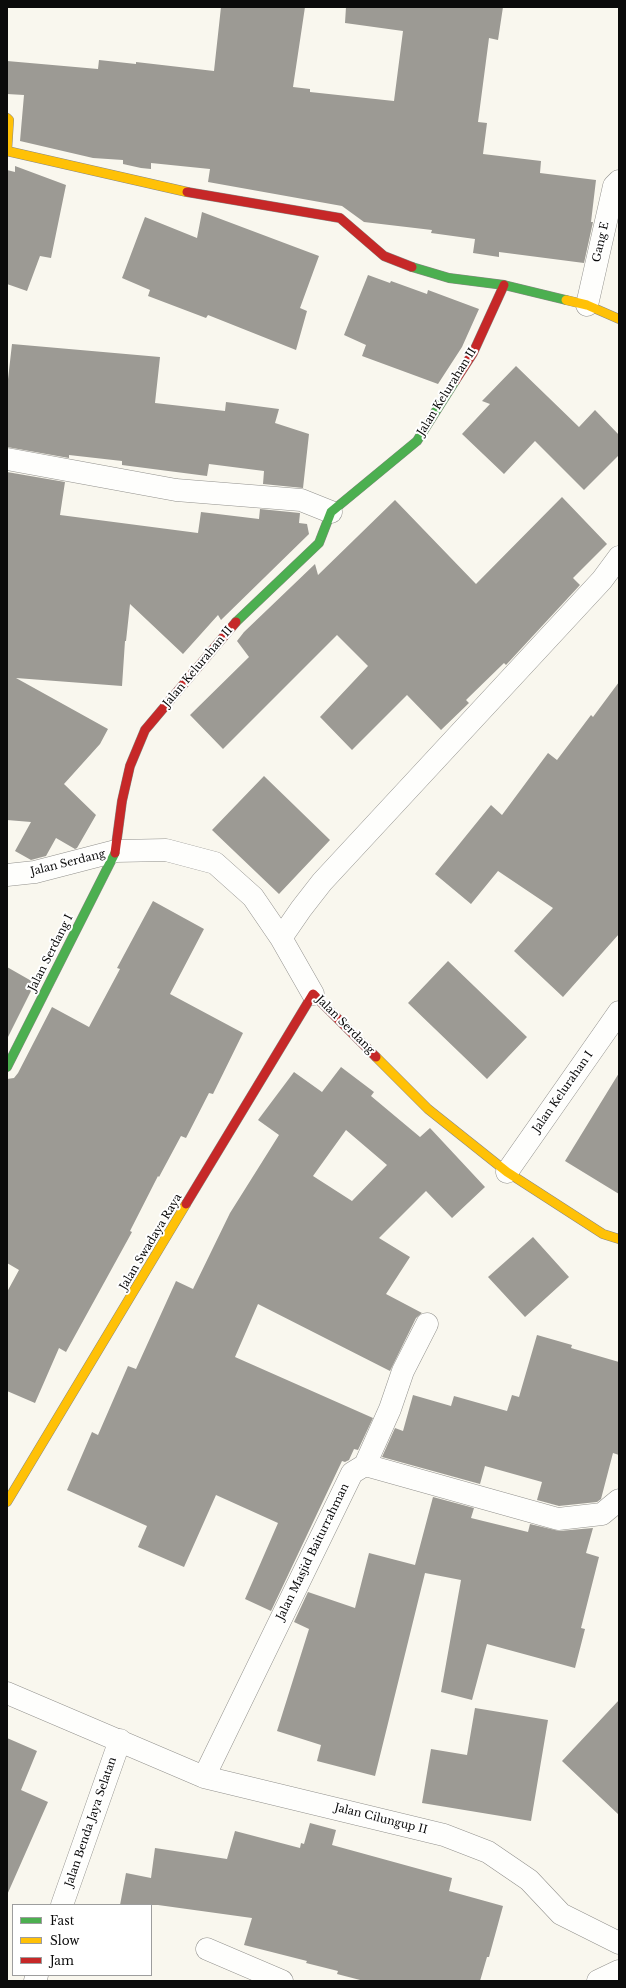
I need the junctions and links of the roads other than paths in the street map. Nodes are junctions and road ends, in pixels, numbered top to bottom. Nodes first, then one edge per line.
1 (7, 118) edge
2 (7, 151) edge
3 (619, 181) edge
4 (504, 285) junction
5 (587, 305) junction
6 (619, 319) edge
7 (7, 459) edge
8 (331, 512) junction
9 (619, 557) edge
10 (116, 851) junction
11 (7, 875) edge
12 (281, 938) junction
13 (313, 994) junction
14 (619, 1012) edge
15 (7, 1067) edge
16 (507, 1172) junction
17 (619, 1239) edge
18 (427, 1324) dead end
19 (365, 1465) junction
20 (619, 1500) edge
21 (7, 1502) edge
22 (7, 1693) edge
23 (120, 1740) junction
24 (204, 1776) junction
25 (62, 1904) edge
26 (619, 1943) edge
27 (207, 1949) dead end
28 (619, 1971) edge
29 (282, 1981) edge
30 (598, 1981) edge

1 - 2 street
2 - 4 street
3 - 5 street, Gang E
4 - 5 street
4 - 8 street, Jalan Kelurahan II
5 - 6 street
7 - 8 street
8 - 10 street, Jalan Kelurahan II
9 - 12 street
10 - 11 street, Jalan Serdang
10 - 12 street, Jalan Serdang
10 - 15 street, Jalan Serdang I
12 - 13 street, Jalan Serdang
13 - 16 street, Jalan Serdang
13 - 21 street, Jalan Swadaya Raya
14 - 16 street, Jalan Kelurahan I
16 - 17 street, Jalan Serdang
18 - 19 street
19 - 20 street
19 - 24 street, Jalan Masjid Baiturrahman
22 - 23 street, Jalan Cilungup II
23 - 24 street, Jalan Cilungup II
23 - 25 street, Jalan Benda Jaya Selatan
24 - 26 street, Jalan Cilungup II
27 - 29 street
28 - 30 street

